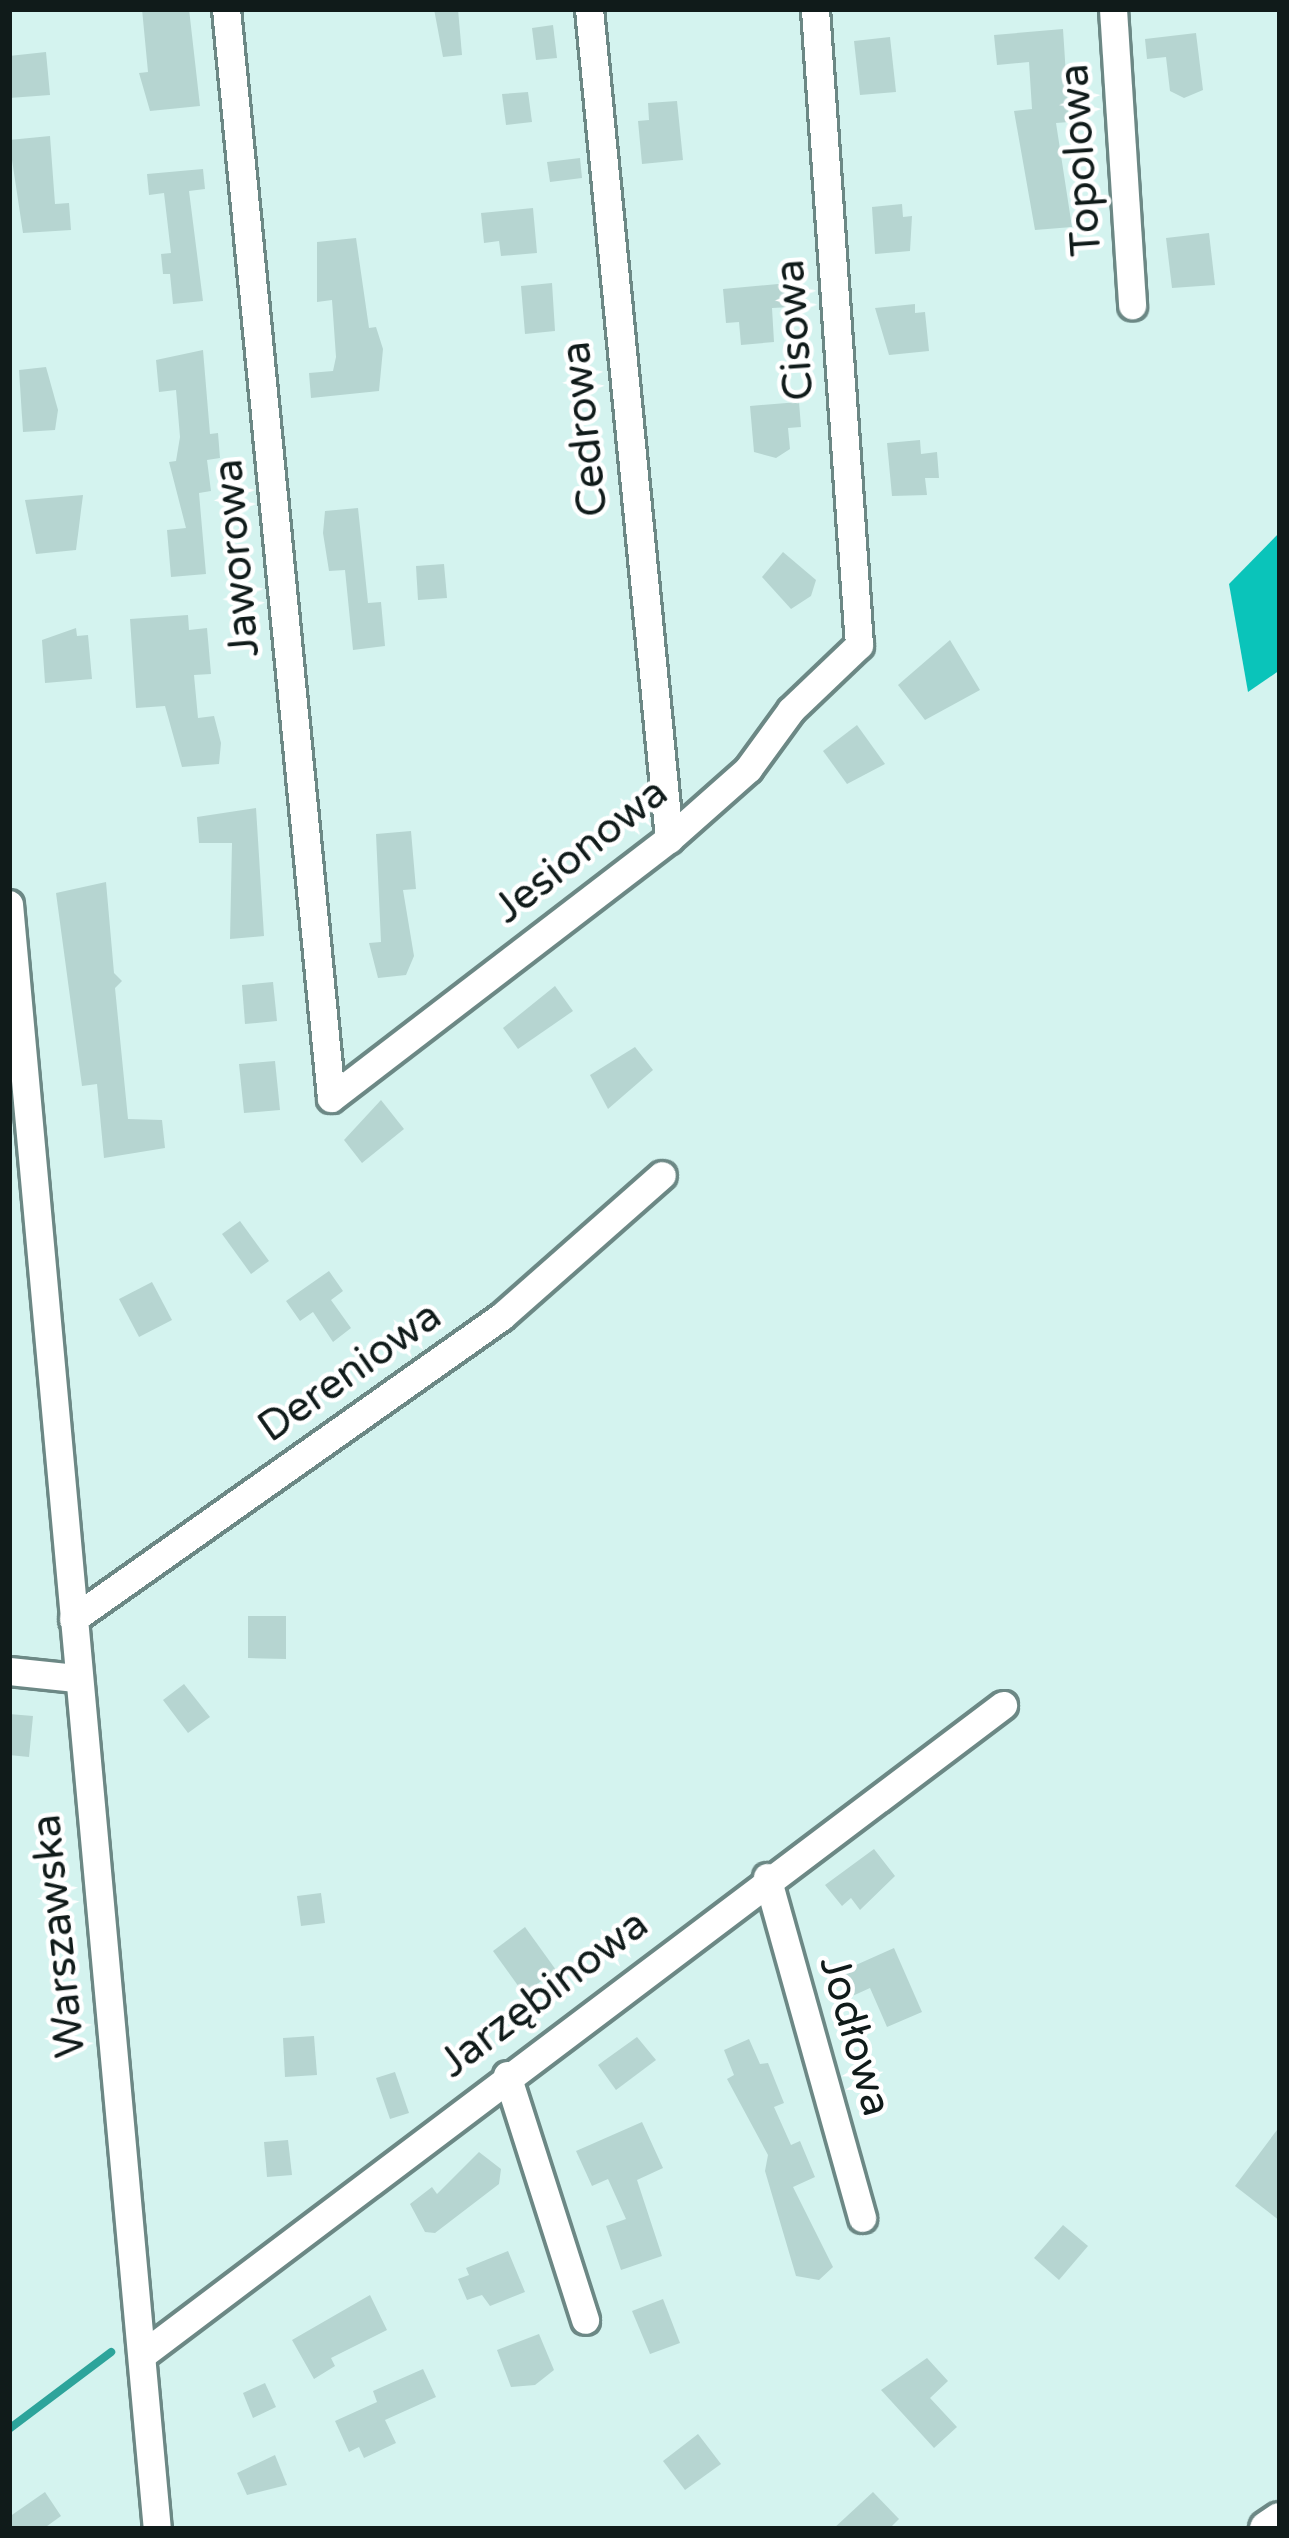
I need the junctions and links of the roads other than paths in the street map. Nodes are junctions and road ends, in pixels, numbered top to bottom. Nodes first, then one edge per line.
1 (226, 9) edge
2 (589, 9) edge
3 (814, 9) edge
4 (1113, 9) edge
5 (1132, 305) dead end
6 (860, 645) joint
7 (669, 839) junction
8 (9, 904) edge
9 (331, 1098) joint
10 (20, 1144) edge
11 (662, 1175) dead end
12 (73, 1619) junction
13 (9, 1671) edge
14 (76, 1678) junction
15 (1003, 1705) dead end
16 (767, 1877) junction
17 (506, 2075) junction
18 (862, 2218) dead end
19 (585, 2320) dead end
20 (142, 2355) junction
21 (1280, 2521) edge
22 (157, 2529) edge
23 (1268, 2529) edge

1 - 9 street, Jaworowa
2 - 7 street, Cedrowa
3 - 6 street, Cisowa
4 - 5 street, Topolowa
6 - 7 street, Jesionowa
7 - 9 street, Jesionowa
8 - 10 street, Warszawska
10 - 12 street, Warszawska
11 - 12 street, Dereniowa
12 - 14 street, Warszawska
13 - 14 street
14 - 20 street, Warszawska
15 - 16 street, Jarzębinowa
16 - 17 street, Jarzębinowa
16 - 18 street, Jodłowa
17 - 19 street
17 - 20 street, Jarzębinowa
20 - 22 street, Warszawska
21 - 23 main road

